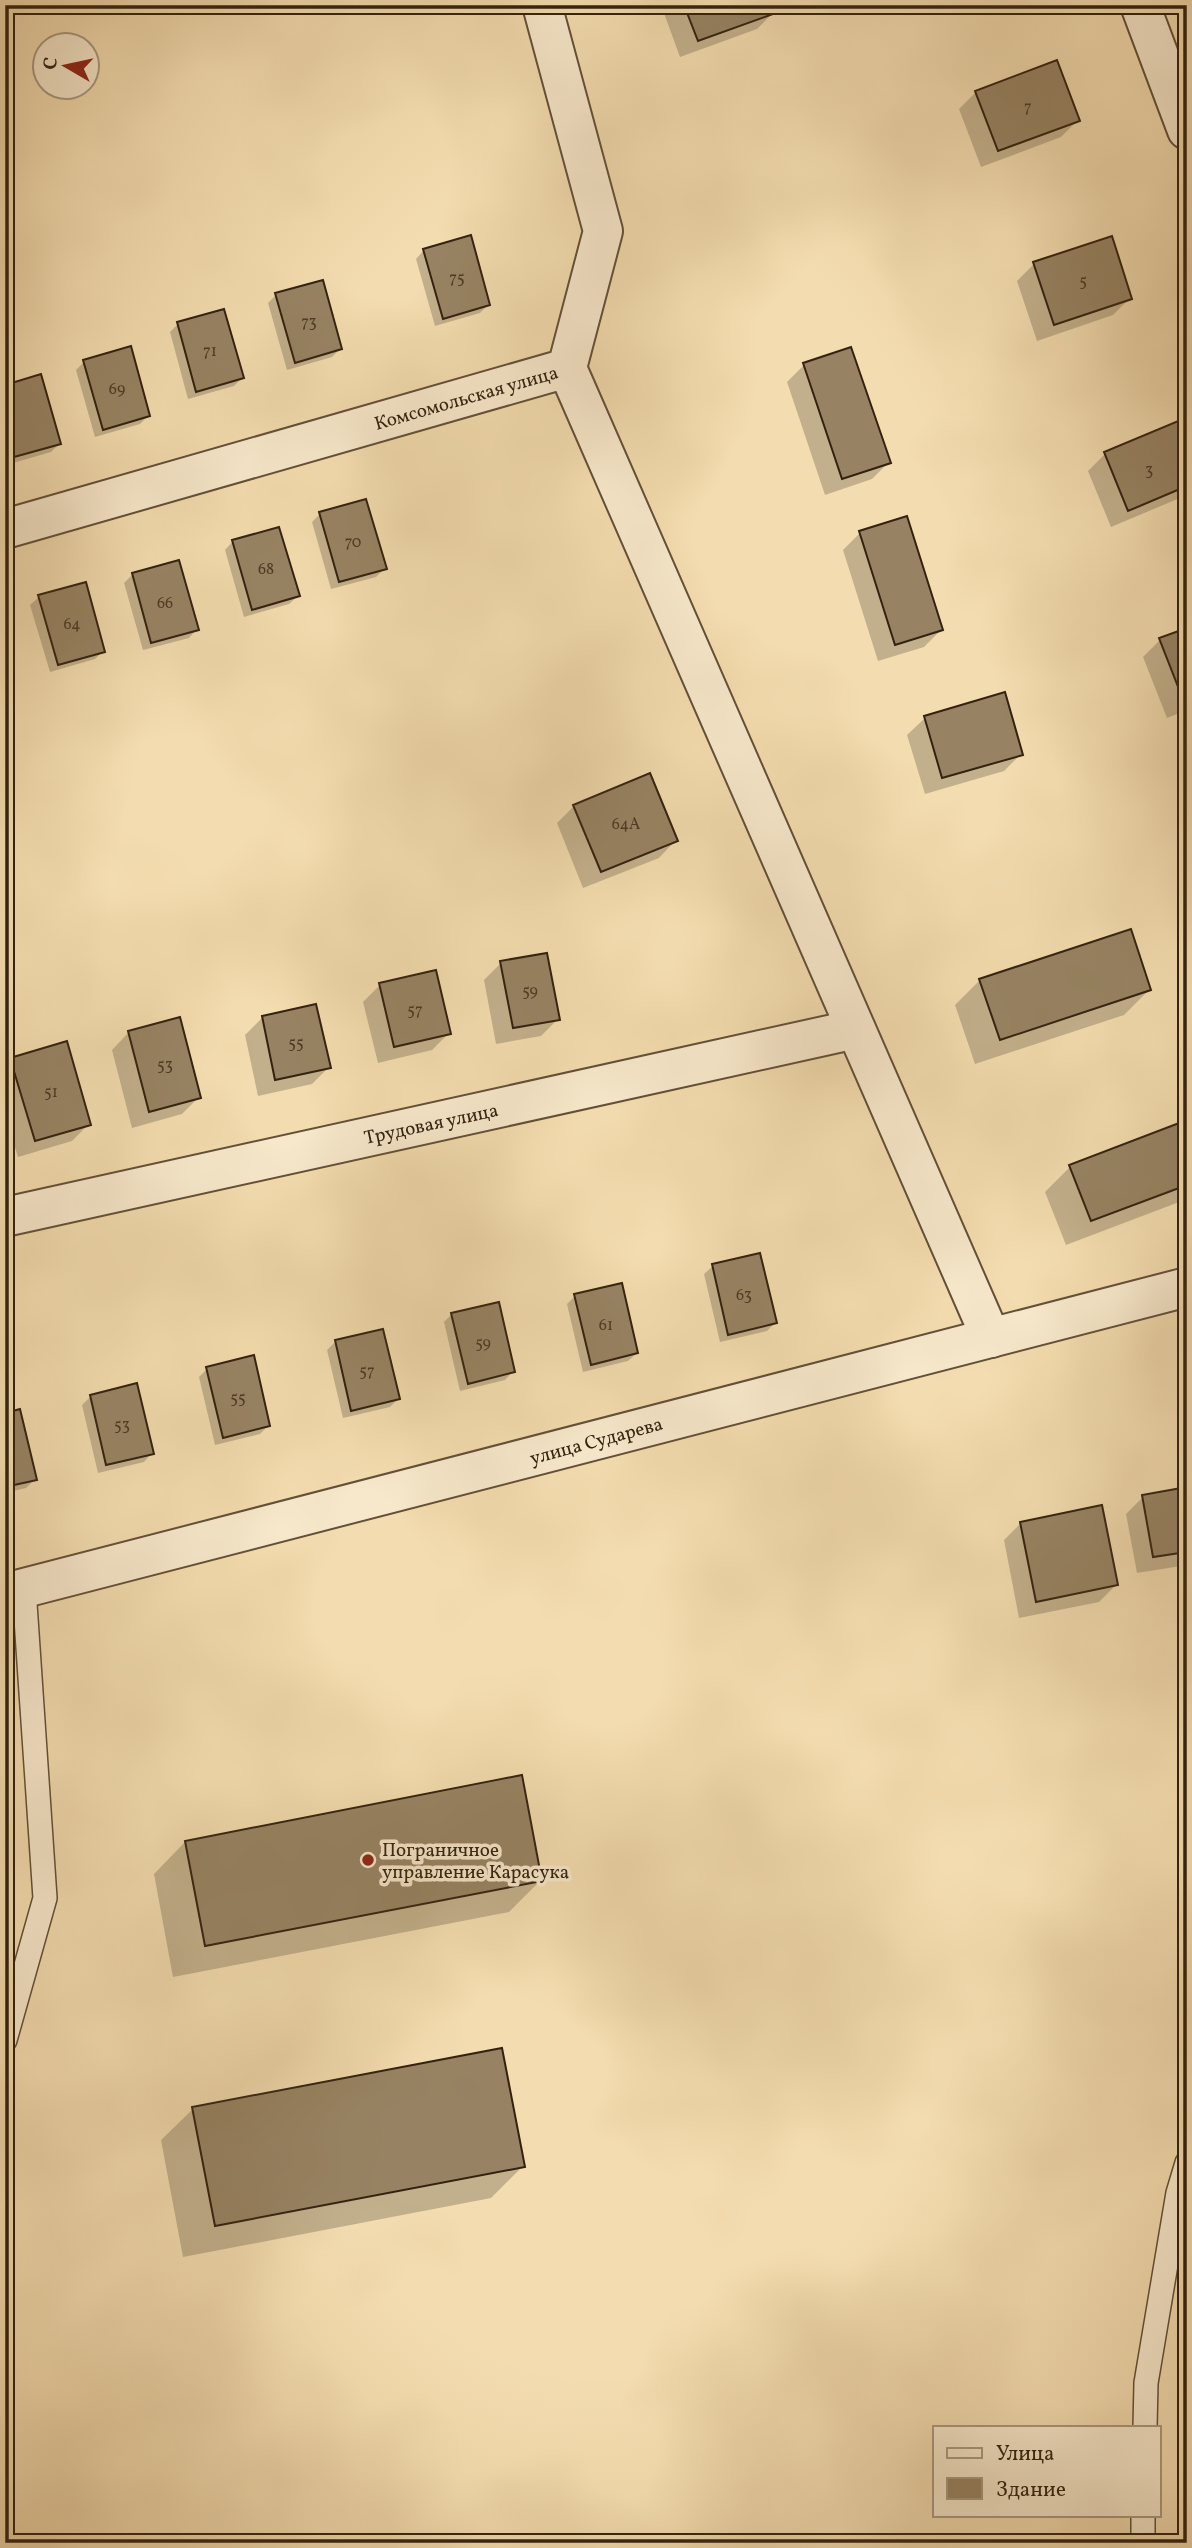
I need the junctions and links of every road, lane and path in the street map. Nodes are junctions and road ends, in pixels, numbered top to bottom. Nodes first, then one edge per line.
1 (542, 5) edge
2 (1140, 5) edge
3 (1187, 130) edge
4 (566, 368) junction
5 (5, 529) edge
6 (856, 1029) junction
7 (5, 1217) edge
8 (1187, 1287) edge
9 (991, 1338) junction
10 (14, 1591) edge
11 (5, 2040) edge
12 (1187, 2162) edge
13 (1145, 2426) edge
14 (1143, 2516) edge
15 (1143, 2543) edge

1 - 4 street, Комсомольская улица
2 - 3 street
4 - 5 street, Комсомольская улица
4 - 6 street
6 - 7 street, Трудовая улица
6 - 9 street
8 - 9 street, улица Сударева
9 - 10 street, улица Сударева
10 - 11 lane
12 - 13 lane
14 - 15 lane

